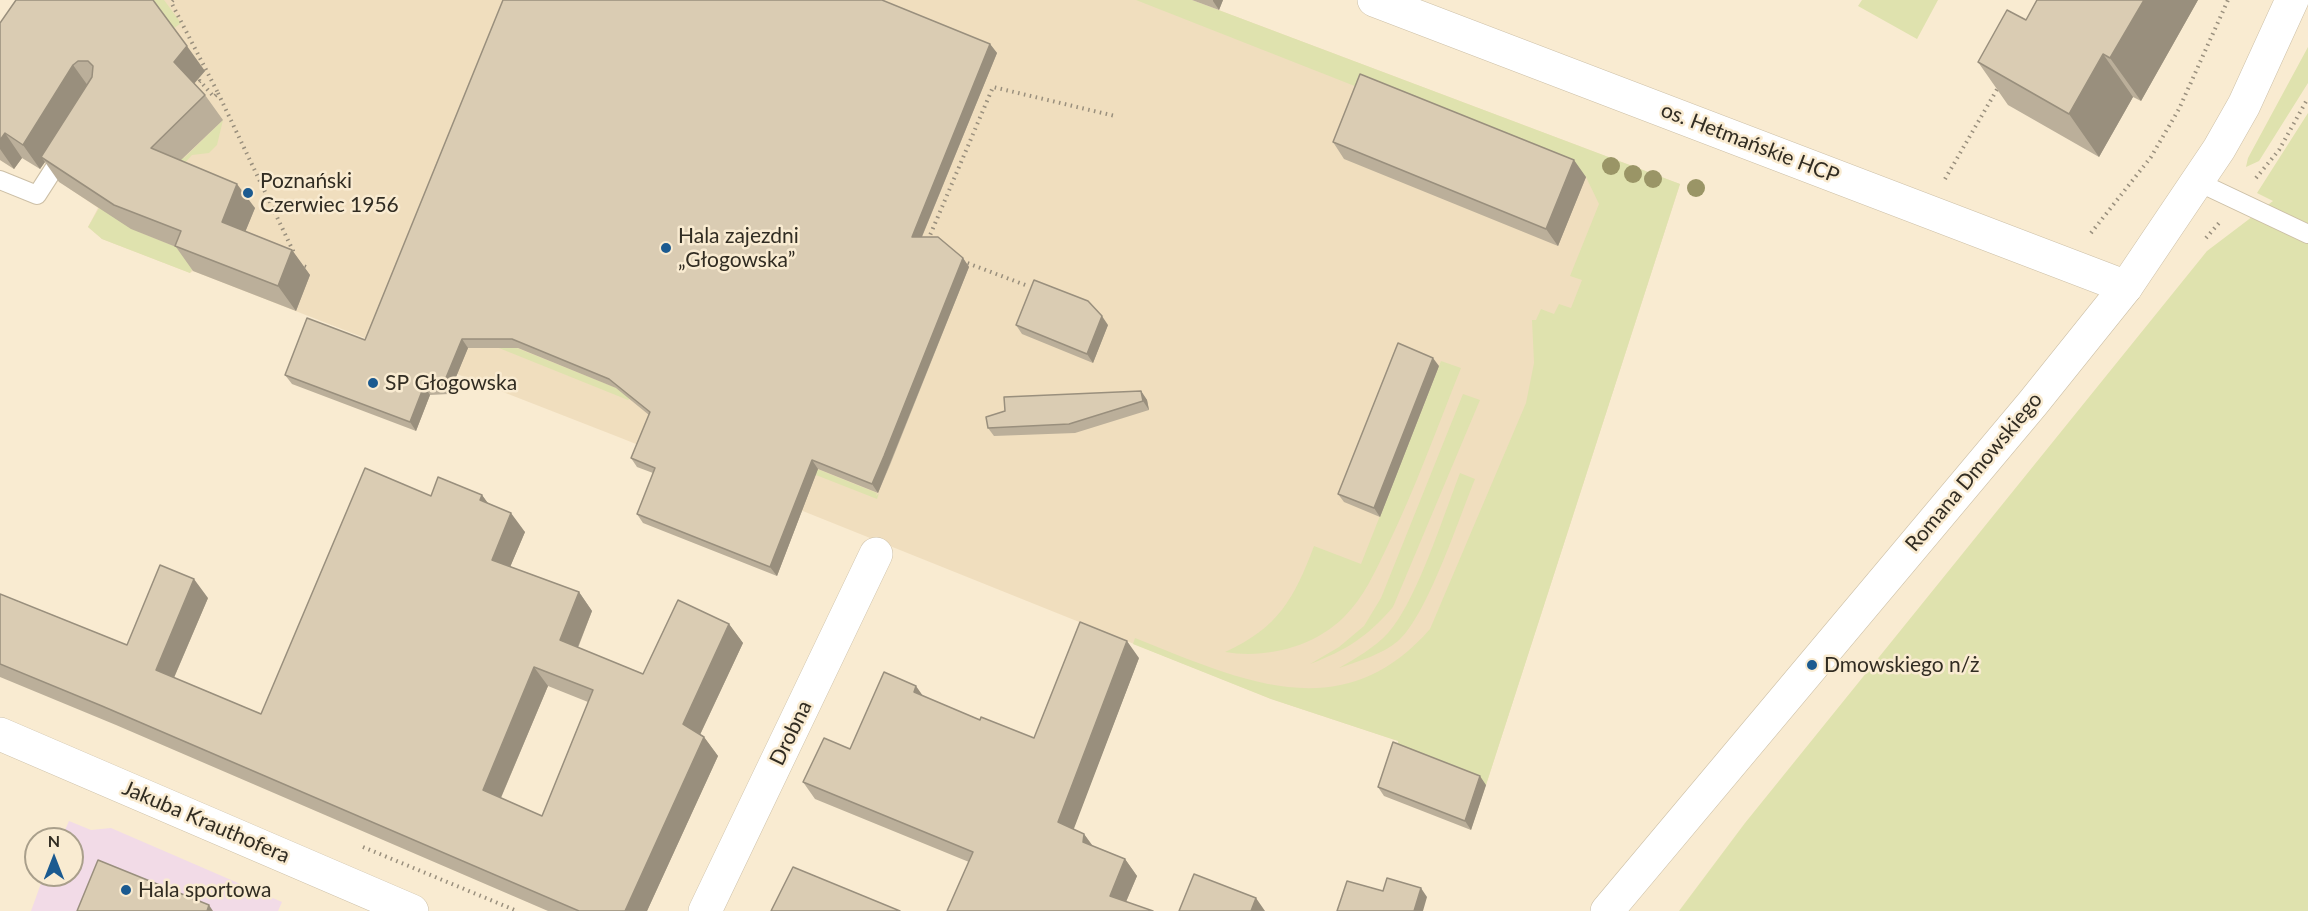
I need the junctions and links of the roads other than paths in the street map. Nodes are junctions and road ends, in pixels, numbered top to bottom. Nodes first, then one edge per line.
1 (1374, 0) edge
2 (2292, 0) edge
3 (75, 135) edge
4 (0, 180) edge
5 (2198, 182) junction
6 (2308, 234) edge
7 (2126, 287) junction
8 (876, 554) dead end
9 (0, 734) edge
10 (412, 911) edge
11 (705, 911) edge
12 (1607, 911) edge

1 - 7 street, os. Hetmańskie HCP
2 - 5 street, Romana Dmowskiego
3 - 4 lane
5 - 6 lane
5 - 7 street, Romana Dmowskiego
7 - 12 street, Romana Dmowskiego
8 - 11 street, Drobna
9 - 10 street, Jakuba Krauthofera

